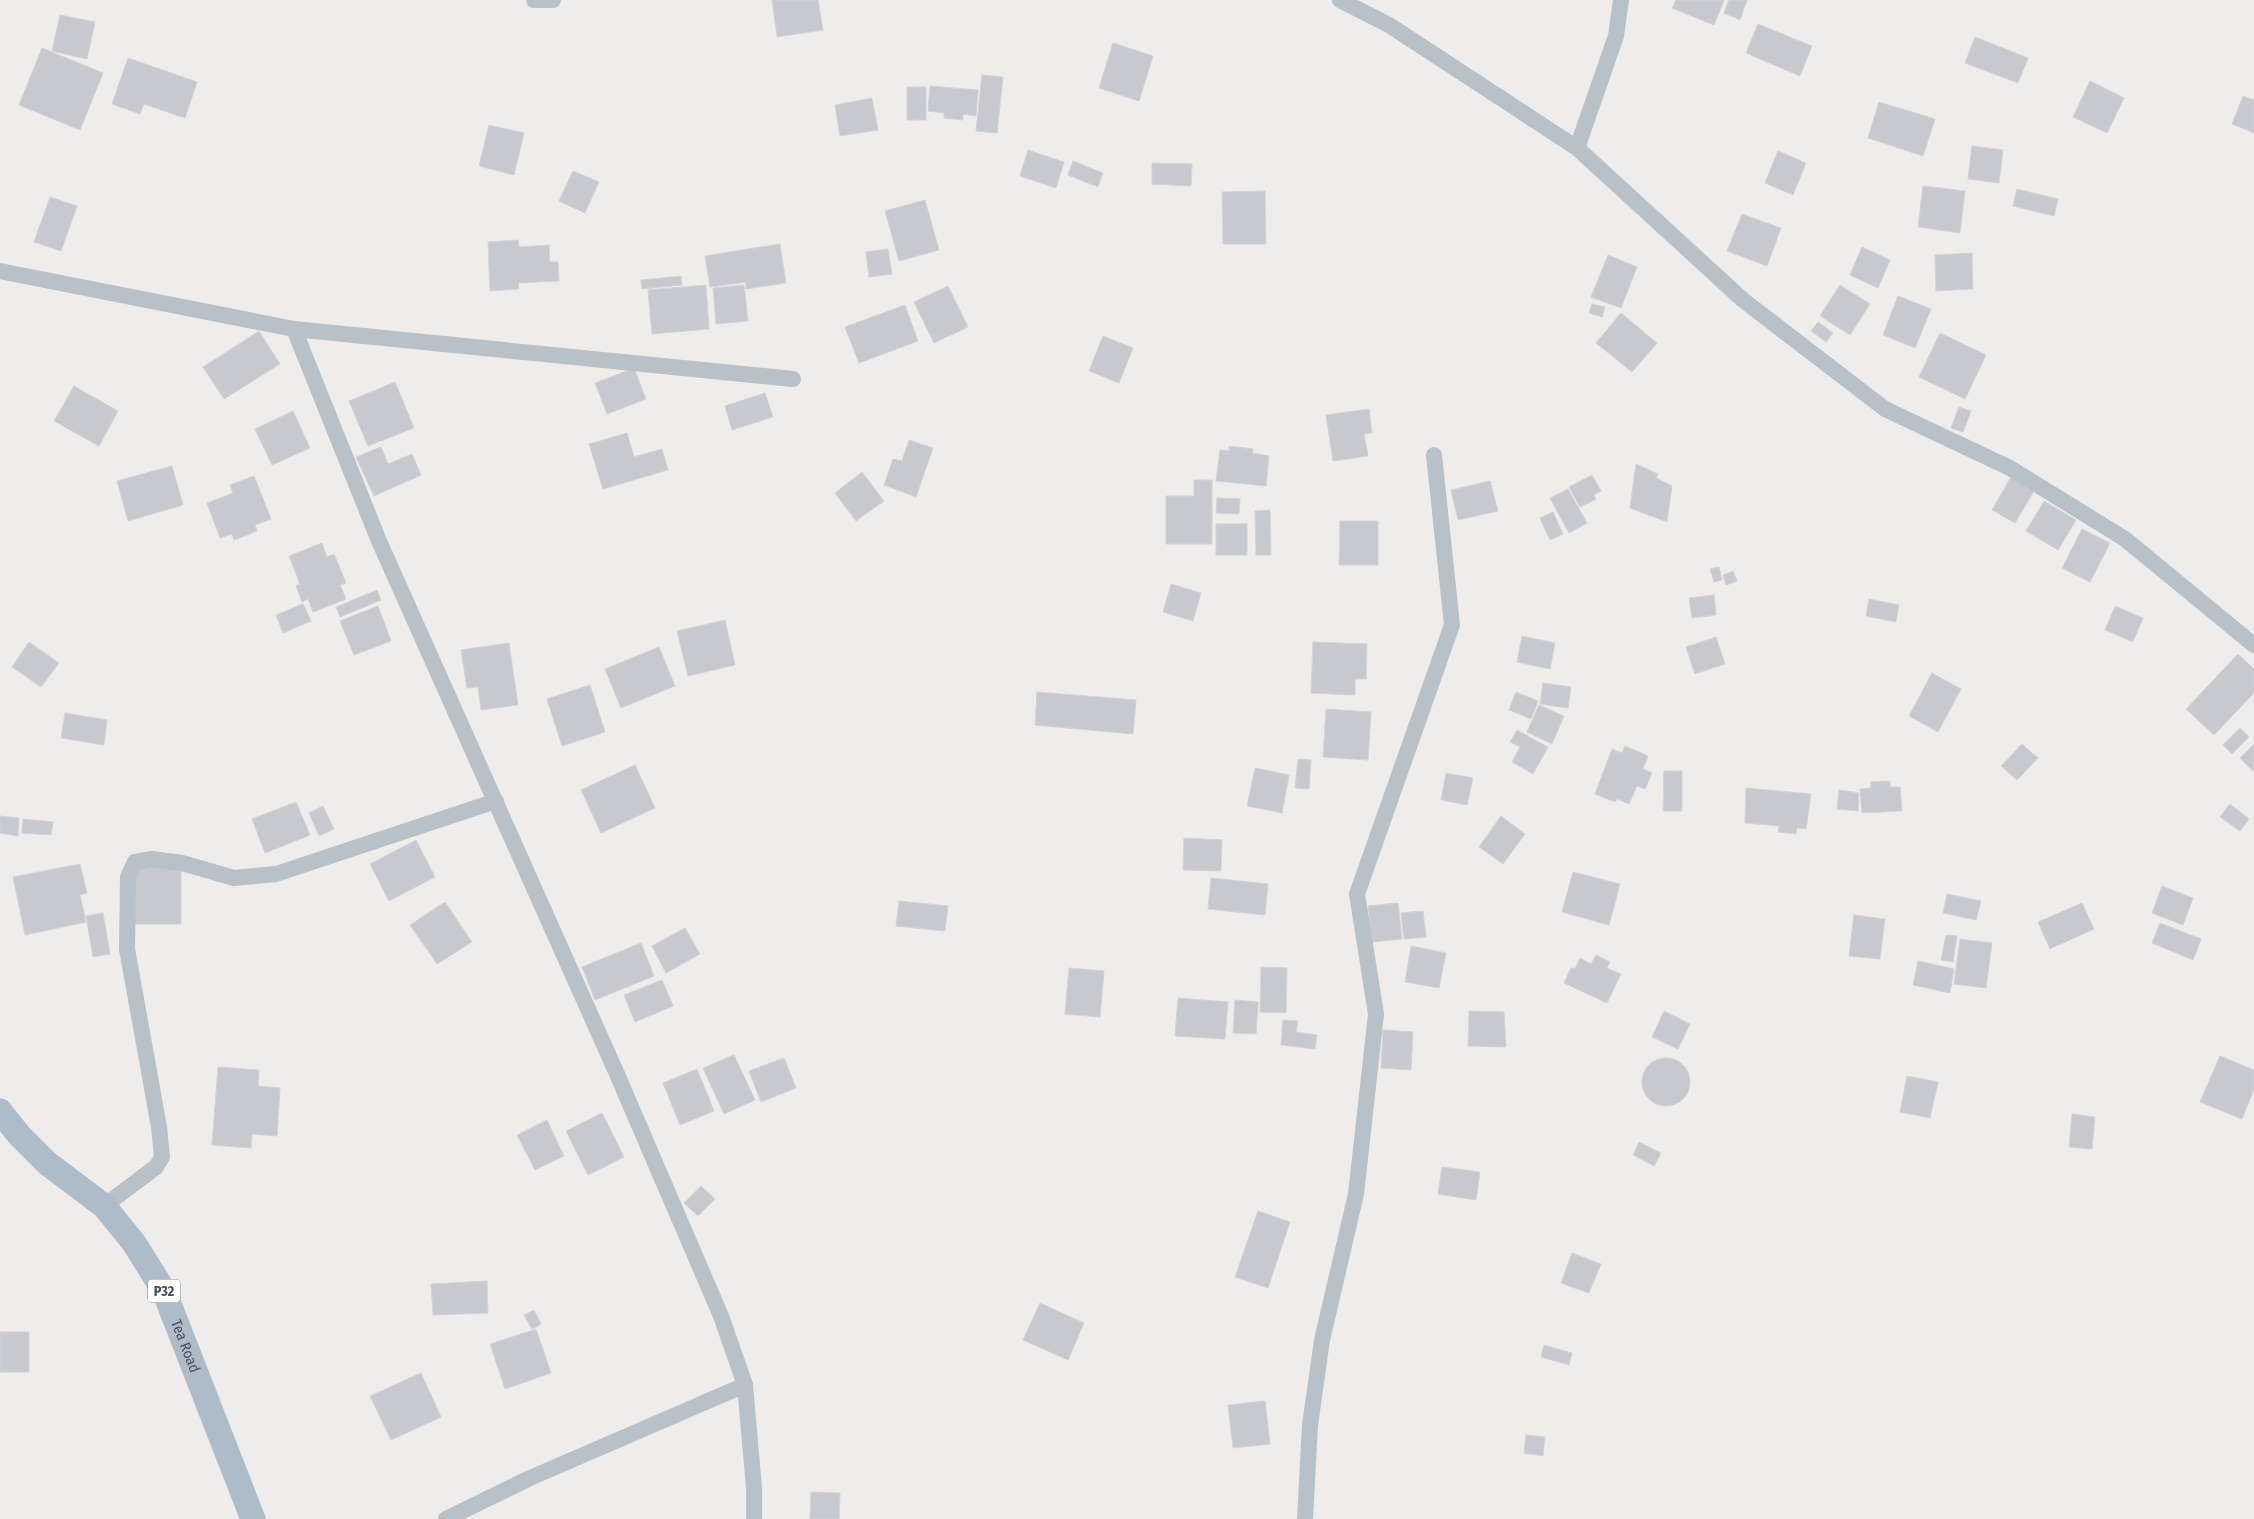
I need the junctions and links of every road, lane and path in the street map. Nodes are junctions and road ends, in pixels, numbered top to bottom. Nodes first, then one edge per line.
1 (534, 0) edge
2 (553, 0) edge
3 (1340, 0) edge
4 (1621, 0) edge
5 (1577, 148) junction
6 (0, 271) edge
7 (294, 329) junction
8 (793, 379) dead end
9 (1434, 455) dead end
10 (2254, 645) edge
11 (496, 801) junction
12 (0, 1111) edge
13 (104, 1206) junction
14 (745, 1385) junction
15 (252, 1519) edge
16 (446, 1519) edge
17 (754, 1519) edge
18 (1305, 1519) edge

1 - 2 street
3 - 5 street
4 - 5 street
5 - 10 street
6 - 7 street
7 - 8 street
7 - 11 street
9 - 18 street
11 - 13 street
11 - 14 street
12 - 13 main road, Tea Road / P32
13 - 15 main road, Tea Road / P32
14 - 16 street
14 - 17 street

